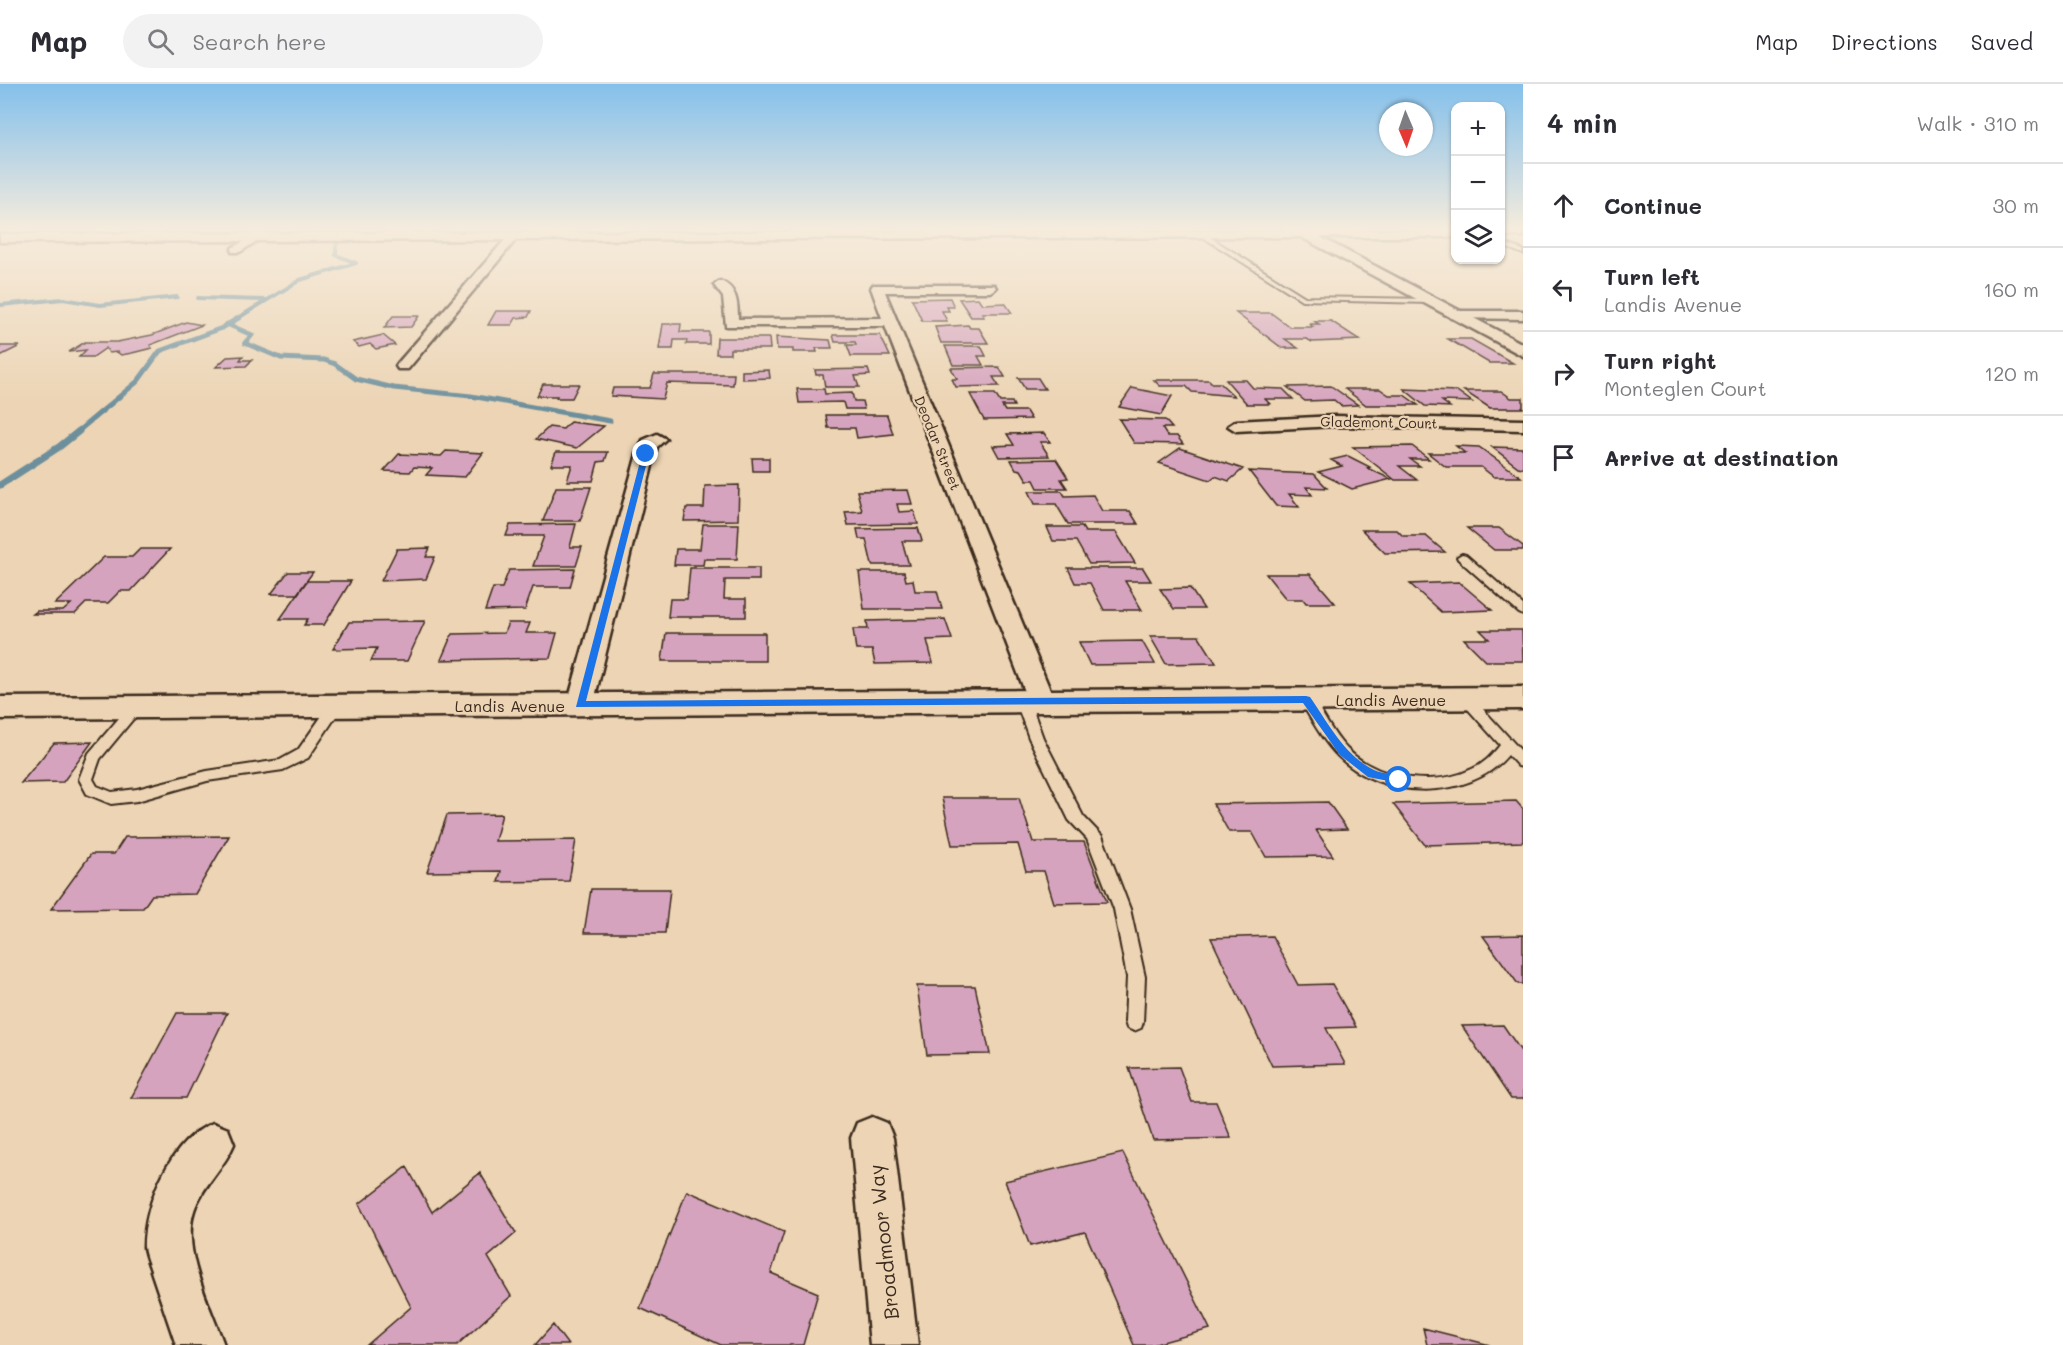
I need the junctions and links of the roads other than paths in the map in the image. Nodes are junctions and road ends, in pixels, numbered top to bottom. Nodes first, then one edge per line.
1 (469, 289) edge
2 (724, 289) edge
3 (877, 289) edge
4 (1288, 289) edge
5 (1407, 289) edge
6 (1430, 301) junction
7 (1456, 315) junction
8 (1523, 315) edge
9 (890, 322) junction
10 (1523, 351) edge
11 (403, 366) dead end
12 (1523, 425) edge
13 (1236, 426) dead end
14 (657, 439) dead end
15 (1462, 557) dead end
16 (1523, 611) edge
17 (1523, 698) edge
18 (1306, 699) junction
19 (1466, 699) junction
20 (1032, 702) junction
21 (580, 705) junction
22 (336, 706) junction
23 (136, 707) junction
24 (0, 708) edge
25 (1508, 745) junction
26 (1523, 762) edge
27 (1134, 1022) dead end
28 (872, 1138) dead end
29 (213, 1144) dead end
30 (200, 1345) edge
31 (894, 1345) edge

1 - 11 street
2 - 9 street
3 - 9 street, Deodar Street
4 - 6 lane
5 - 6 street
6 - 7 street
7 - 8 street
7 - 10 street
9 - 20 street, Deodar Street
12 - 13 street, Glademont Court
14 - 21 street
15 - 16 lane
17 - 19 street, Landis Avenue
18 - 19 street, Landis Avenue
18 - 20 street, Landis Avenue
18 - 25 lane
19 - 25 lane
20 - 21 street, Landis Avenue
20 - 27 lane
21 - 22 street, Landis Avenue
22 - 23 street, Landis Avenue
22 - 23 lane
23 - 24 street, Landis Avenue
25 - 26 lane
28 - 31 street, Broadmoor Way
29 - 30 street

